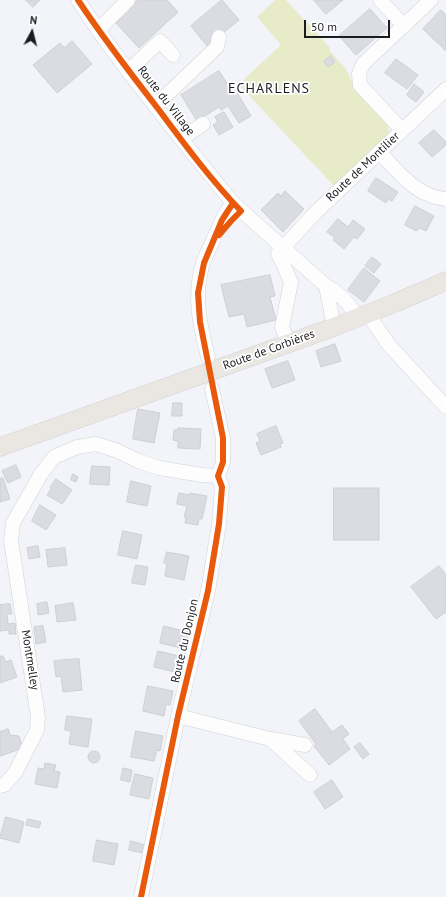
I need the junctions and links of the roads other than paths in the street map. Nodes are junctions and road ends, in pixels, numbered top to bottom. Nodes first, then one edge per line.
1 (78, 0) edge
2 (128, 0) edge
3 (380, 0) edge
4 (431, 0) edge
5 (404, 26) junction
6 (98, 30) junction
7 (219, 36) dead end
8 (173, 55) dead end
9 (128, 71) junction
10 (446, 89) edge
11 (155, 106) junction
12 (203, 124) dead end
13 (402, 130) junction
14 (181, 139) junction
15 (378, 152) junction
16 (446, 200) edge
17 (237, 207) junction
18 (284, 248) junction
19 (446, 281) edge
20 (326, 286) junction
21 (363, 315) junction
22 (334, 327) junction
23 (288, 343) junction
24 (208, 357) dead end
25 (212, 389) dead end
26 (446, 408) edge
27 (0, 447) edge
28 (218, 476) junction
29 (13, 523) junction
30 (0, 528) edge
31 (178, 716) junction
32 (270, 739) junction
33 (305, 745) dead end
34 (310, 775) dead end
35 (0, 786) edge
36 (141, 897) edge

1 - 6 street, Route du Village
2 - 6 street
3 - 5 street
4 - 5 street
5 - 13 street
6 - 9 street, Route du Village
7 - 11 street
8 - 9 street
9 - 11 street, Route du Village
10 - 13 street, Route de Montilier
11 - 14 street, Route du Village
12 - 14 street
13 - 15 street, Route de Montilier
14 - 17 street, Route du Village
15 - 16 street
15 - 18 street, Route de Montilier
17 - 18 street, Route du Village
17 - 24 street
18 - 20 street, Route du Village
18 - 23 street
19 - 21 main road, Route de Corbières
20 - 21 street, Route du Village
20 - 22 street
21 - 22 main road, Route de Corbières
21 - 26 street, Route du Village
22 - 23 main road, Route de Corbières
23 - 27 main road, Route de Corbières
25 - 28 street, Route du Donjon
28 - 29 street, Montmelley
28 - 31 street, Route du Donjon
29 - 30 street
29 - 35 street, Montmelley
31 - 32 street
31 - 36 street, Route du Donjon
32 - 33 street
32 - 34 street

